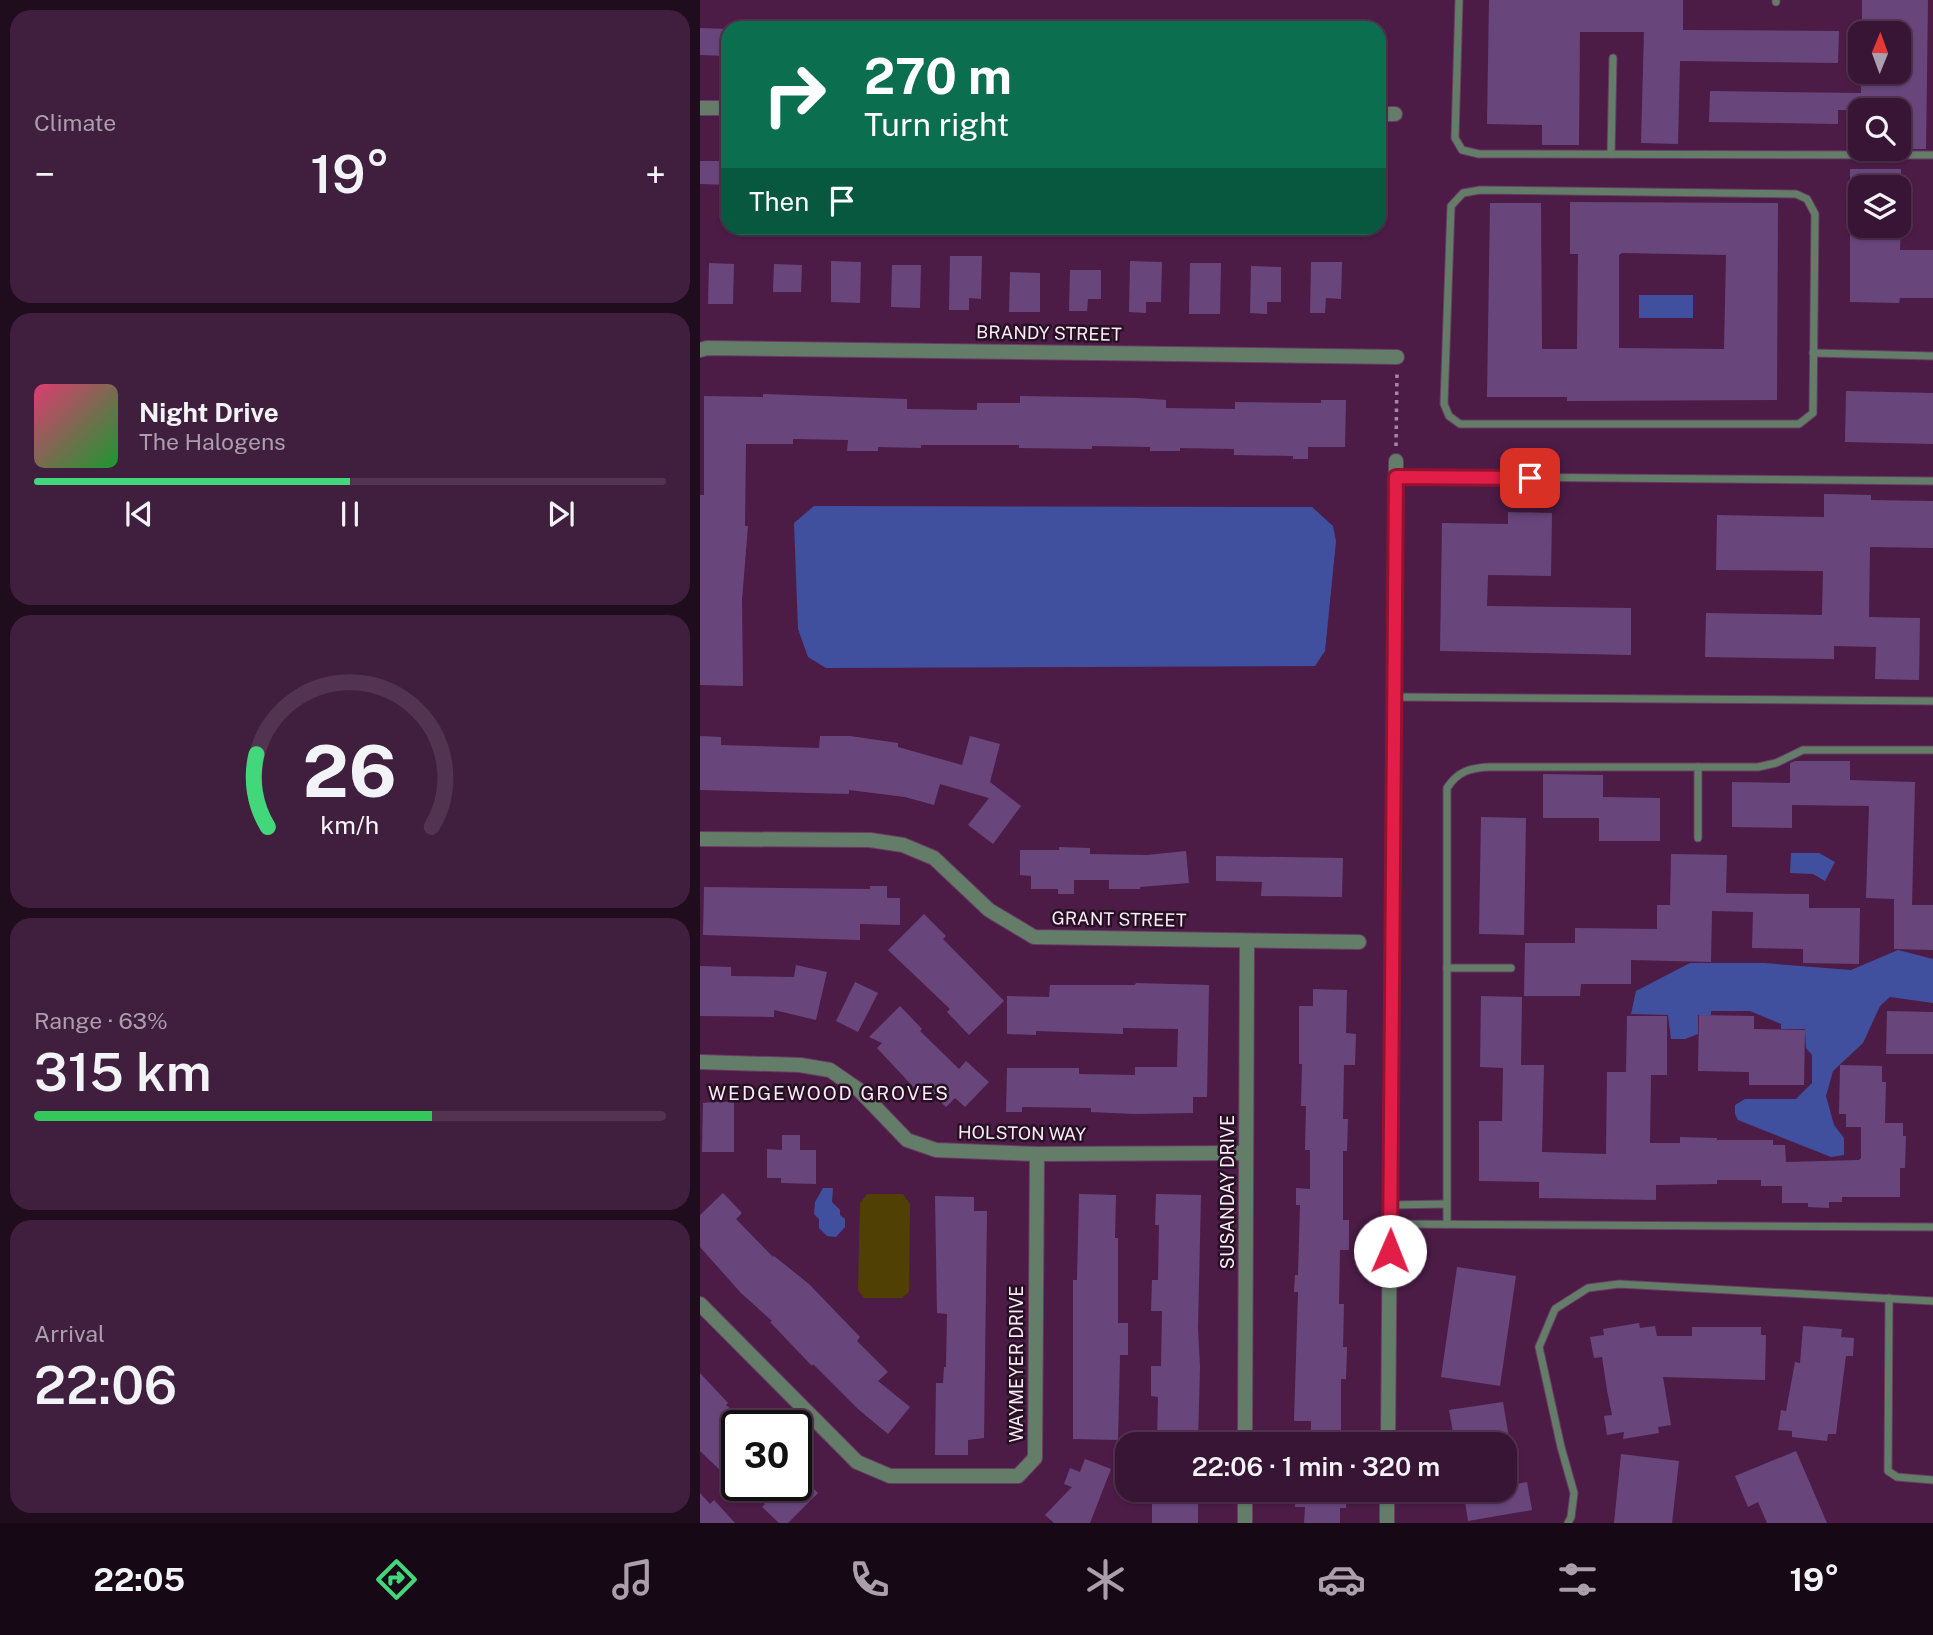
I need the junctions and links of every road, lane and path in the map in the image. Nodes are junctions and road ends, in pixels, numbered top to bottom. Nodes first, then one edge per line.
1 (1459, 0) edge
2 (1613, 58) dead end
3 (700, 108) edge
4 (721, 108) edge
5 (1386, 114) edge
6 (1395, 114) dead end
7 (1611, 154) junction
8 (1933, 155) edge
9 (700, 350) edge
10 (1813, 353) junction
11 (1933, 355) edge
12 (1398, 357) joint
13 (1396, 461) joint
14 (1396, 477) junction
15 (1933, 481) edge
16 (1394, 697) junction
17 (1933, 701) edge
18 (1933, 750) edge
19 (1698, 767) junction
20 (1698, 838) dead end
21 (700, 839) edge
22 (1247, 941) junction
23 (1359, 942) dead end
24 (1447, 968) junction
25 (1511, 968) dead end
26 (700, 1062) edge
27 (1246, 1153) junction
28 (1037, 1154) junction
29 (1446, 1204) junction
30 (1390, 1205) junction
31 (1390, 1224) junction
32 (1447, 1224) junction
33 (1933, 1227) edge
34 (1889, 1298) junction
35 (1933, 1301) edge
36 (700, 1304) edge
37 (1245, 1432) edge
38 (1388, 1432) edge
39 (1933, 1480) edge
40 (1245, 1502) edge
41 (1387, 1502) edge
42 (1245, 1523) edge
43 (1387, 1523) edge
44 (1568, 1523) edge

1 - 7 lane
2 - 7 lane
3 - 4 street
5 - 6 street
7 - 8 lane
9 - 12 street, BRANDY STREET
10 - 10 lane
10 - 11 lane
12 - 13 path
13 - 14 street
14 - 15 lane
14 - 16 street
16 - 17 lane
16 - 30 street
18 - 19 lane
19 - 20 lane
19 - 24 lane
21 - 22 street, GRANT STREET
22 - 23 street, GRANT STREET
22 - 27 street, SUSANDAY DRIVE
24 - 25 lane
24 - 29 lane
26 - 28 street, HOLSTON WAY
27 - 28 street, HOLSTON WAY
27 - 37 street, SUSANDAY DRIVE
28 - 36 street, WAYMEYER DRIVE
29 - 30 lane
29 - 32 lane
30 - 31 street
31 - 32 lane
31 - 38 street
32 - 33 lane
34 - 35 lane
34 - 39 lane
34 - 44 lane
40 - 42 street
41 - 43 street

